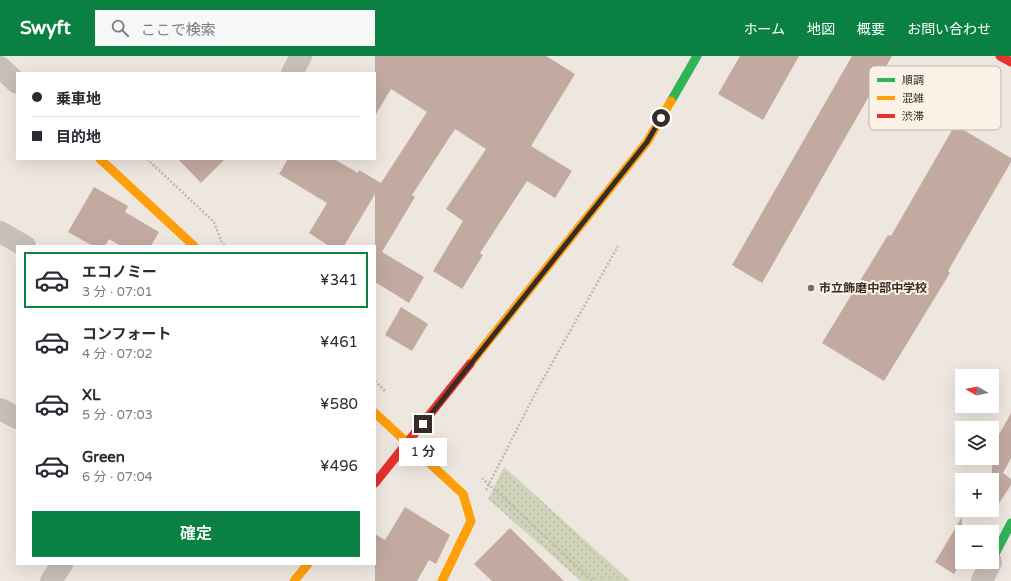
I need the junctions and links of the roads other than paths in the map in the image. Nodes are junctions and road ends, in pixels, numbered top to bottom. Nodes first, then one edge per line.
1 (301, 56) edge
2 (697, 56) edge
3 (1000, 56) edge
4 (1011, 62) edge
5 (0, 67) edge
6 (293, 72) edge
7 (16, 82) edge
8 (101, 160) edge
9 (0, 232) edge
10 (23, 245) edge
11 (193, 245) edge
12 (0, 409) edge
13 (376, 414) edge
14 (16, 417) edge
15 (409, 444) junction
16 (376, 482) edge
17 (1011, 523) edge
18 (999, 547) edge
19 (61, 565) edge
20 (307, 565) edge
21 (988, 569) edge
22 (51, 581) edge
23 (294, 581) edge
24 (442, 581) edge
25 (982, 581) edge

1 - 6 street
2 - 15 street
3 - 4 street
5 - 7 street
8 - 11 street
9 - 10 street
12 - 14 street
13 - 15 street
15 - 16 street
15 - 24 street
17 - 18 street
19 - 22 street
20 - 23 street
21 - 25 street

